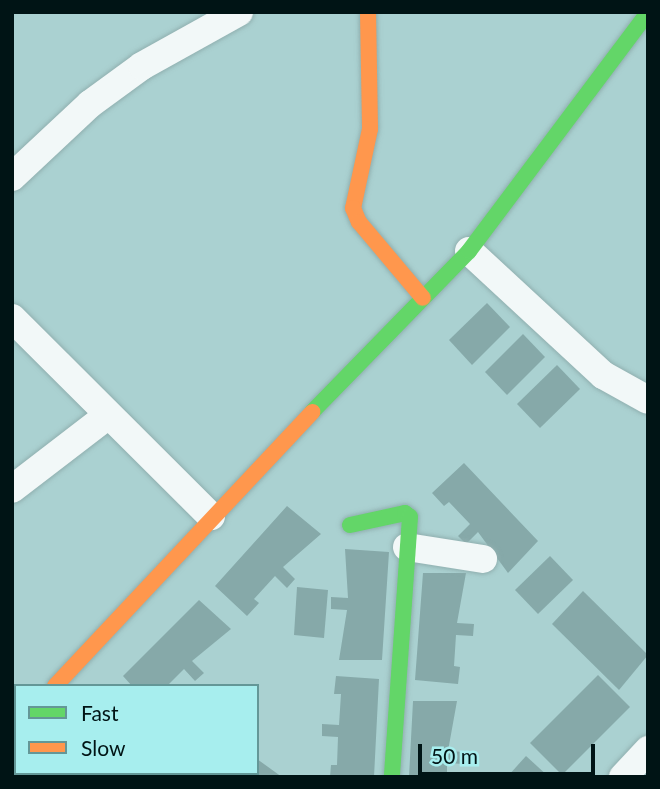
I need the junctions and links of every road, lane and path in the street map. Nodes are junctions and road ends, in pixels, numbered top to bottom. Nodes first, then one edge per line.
1 (239, 12) edge
2 (368, 12) edge
3 (648, 13) edge
4 (12, 177) edge
5 (469, 251) junction
6 (423, 298) junction
7 (12, 317) edge
8 (648, 400) edge
9 (107, 416) junction
10 (12, 489) edge
11 (211, 516) junction
12 (350, 525) dead end
13 (407, 547) junction
14 (483, 559) dead end
15 (57, 684) edge
16 (648, 750) edge
17 (391, 777) edge
18 (623, 777) edge

1 - 4 street
2 - 6 street
3 - 5 street
5 - 6 street
5 - 8 street
6 - 11 street
7 - 9 street
9 - 10 street
9 - 11 street
11 - 15 street
12 - 13 street
13 - 14 street
13 - 17 street
16 - 18 street

